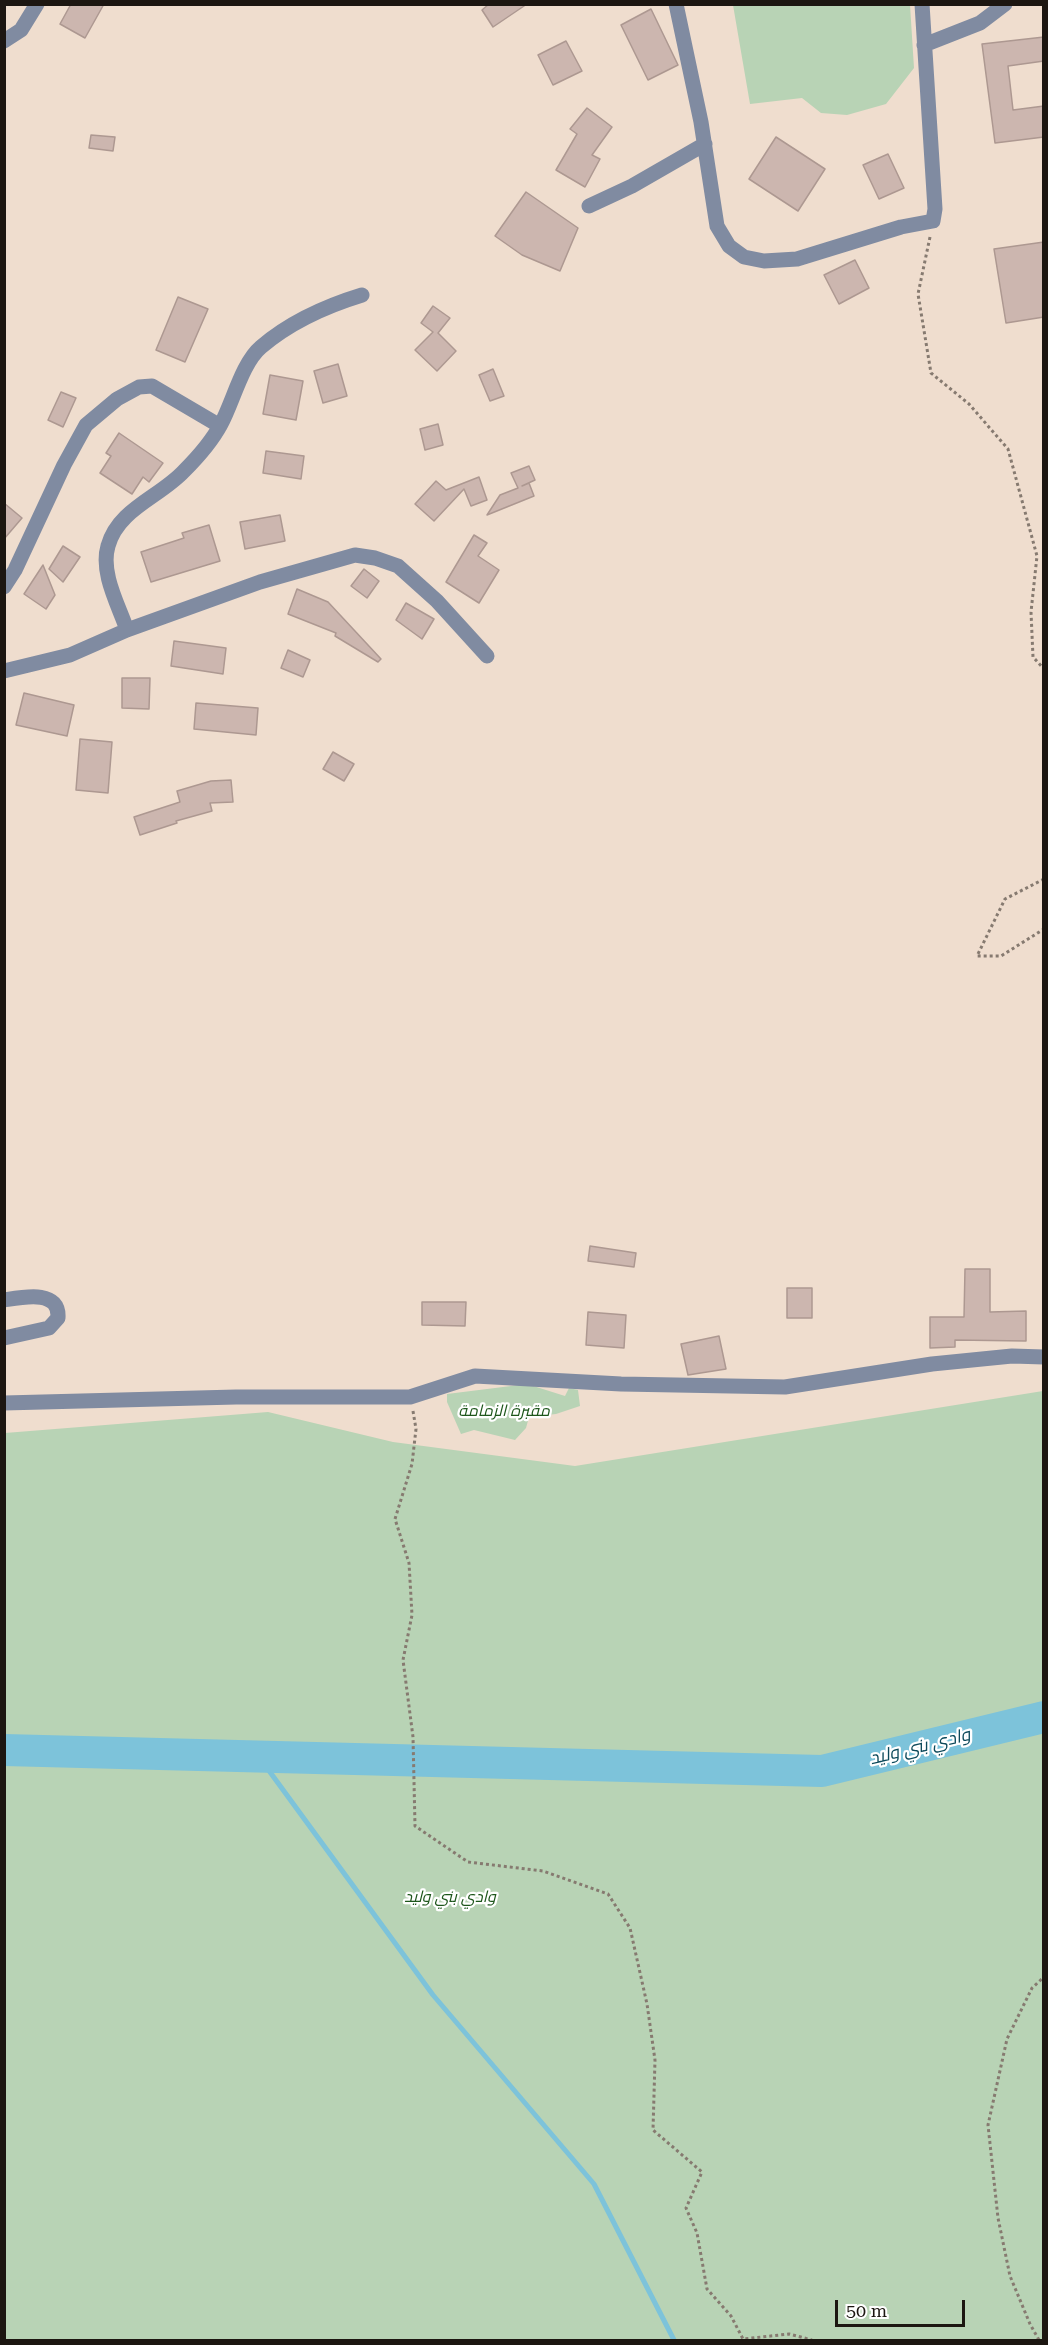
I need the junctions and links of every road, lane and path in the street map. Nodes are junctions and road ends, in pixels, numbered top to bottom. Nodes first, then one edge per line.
1 (37, 4) edge
2 (676, 4) edge
3 (922, 4) edge
4 (1005, 4) edge
5 (4, 41) edge
6 (924, 45) junction
7 (705, 144) junction
8 (589, 206) dead end
9 (934, 218) junction
10 (362, 295) dead end
11 (220, 426) junction
12 (4, 587) edge
13 (127, 630) junction
14 (487, 656) dead end
15 (1044, 669) edge
16 (4, 671) edge
17 (1044, 879) edge
18 (1044, 928) edge
19 (4, 1300) edge
20 (4, 1338) edge
21 (1044, 1357) edge
22 (410, 1397) junction
23 (4, 1403) edge
24 (1044, 1977) edge
25 (812, 2340) edge
26 (1039, 2340) edge

1 - 5 street
2 - 7 street
3 - 6 street
4 - 6 street
6 - 9 street
7 - 8 street
7 - 9 street
9 - 15 path
10 - 11 street
11 - 12 street
11 - 13 street
13 - 14 street
13 - 16 street
17 - 18 path
19 - 20 street
21 - 22 street
22 - 23 street
22 - 25 path
24 - 26 path

